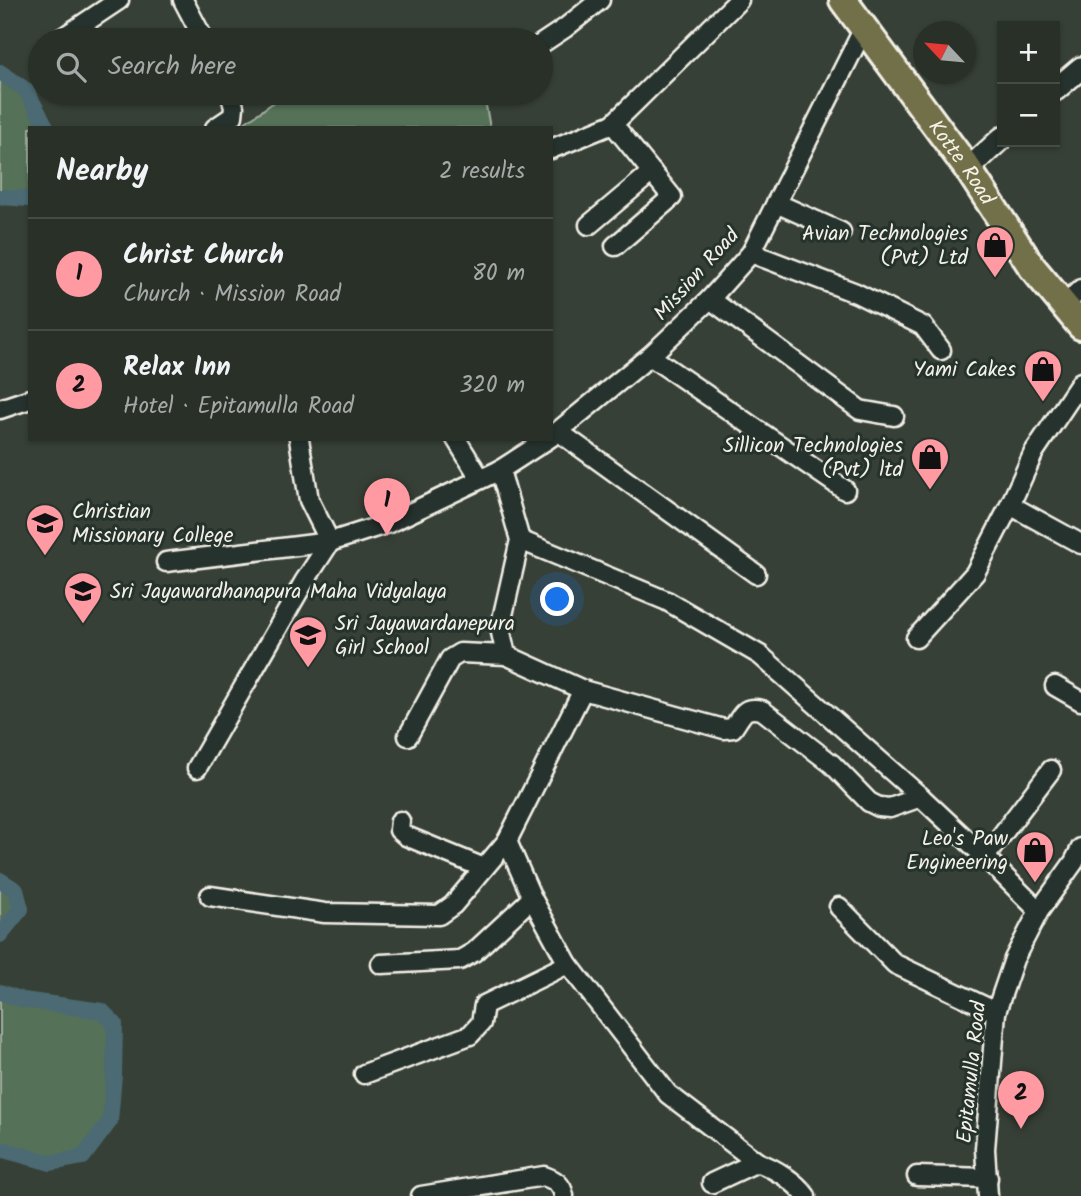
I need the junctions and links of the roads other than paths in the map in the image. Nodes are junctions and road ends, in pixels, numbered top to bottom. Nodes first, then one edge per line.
1 (119, 0) edge
2 (183, 0) edge
3 (600, 0) edge
4 (739, 0) edge
5 (842, 0) edge
6 (77, 28) edge
7 (198, 28) edge
8 (864, 28) junction
9 (553, 36) edge
10 (1081, 68) edge
11 (1060, 86) edge
12 (233, 105) edge
13 (613, 124) junction
14 (218, 126) edge
15 (997, 143) edge
16 (553, 148) edge
17 (968, 169) junction
18 (652, 172) junction
19 (776, 203) junction
20 (589, 225) dead end
21 (841, 232) dead end
22 (615, 246) dead end
23 (751, 253) junction
24 (1072, 297) edge
25 (710, 299) junction
26 (1081, 326) edge
27 (941, 350) dead end
28 (650, 356) junction
29 (1081, 382) edge
30 (28, 400) edge
31 (0, 409) edge
32 (894, 416) dead end
33 (553, 436) edge
34 (299, 441) edge
35 (457, 441) edge
36 (545, 441) edge
37 (500, 470) junction
38 (480, 478) junction
39 (845, 490) dead end
40 (1010, 505) junction
41 (520, 540) junction
42 (330, 542) junction
43 (1081, 544) edge
44 (166, 562) dead end
45 (756, 574) dead end
46 (916, 638) dead end
47 (506, 655) junction
48 (1055, 686) dead end
49 (583, 690) junction
50 (1081, 701) edge
51 (408, 736) dead end
52 (197, 768) dead end
53 (1051, 770) dead end
54 (921, 797) junction
55 (400, 821) dead end
56 (507, 841) junction
57 (985, 857) junction
58 (1079, 858) edge
59 (484, 868) junction
60 (210, 897) dead end
61 (532, 898) junction
62 (839, 907) dead end
63 (1039, 911) junction
64 (382, 964) dead end
65 (568, 964) junction
66 (996, 1012) junction
67 (363, 1074) dead end
68 (757, 1161) junction
69 (917, 1176) dead end
70 (712, 1183) dead end
71 (988, 1187) edge
72 (421, 1196) edge
73 (564, 1196) edge
74 (806, 1196) edge

1 - 6 street
2 - 7 street
3 - 9 street
4 - 13 street
5 - 8 main road, Kotte Road
8 - 17 main road, Kotte Road
8 - 19 street, Mission Road
10 - 11 street
12 - 14 street
13 - 16 street
13 - 18 street
15 - 17 street
17 - 24 main road, Kotte Road
18 - 20 street
18 - 22 street
19 - 21 street
19 - 23 street, Mission Road
23 - 25 street, Mission Road
23 - 27 street
24 - 26 main road, Kotte Road
25 - 28 street, Mission Road
25 - 32 street
28 - 33 street, Mission Road
28 - 39 street
29 - 40 street
30 - 31 street
33 - 45 street
34 - 42 street
35 - 38 street
36 - 37 street, Mission Road
37 - 38 street, Mission Road
37 - 41 street
38 - 42 street, Mission Road
40 - 43 street
40 - 46 street
41 - 47 street
41 - 54 street
42 - 44 street, Mission Road
42 - 52 street
47 - 49 street
47 - 51 street
48 - 50 street
49 - 54 street
49 - 56 street
53 - 57 street
54 - 57 street
55 - 59 street
56 - 59 street
56 - 61 street
57 - 63 street
58 - 63 street, Epitamulla Road
59 - 60 street
61 - 64 street
61 - 65 street
62 - 66 street
63 - 66 street, Epitamulla Road
65 - 67 street
65 - 68 street
66 - 71 street, Epitamulla Road
68 - 70 street
68 - 74 street
69 - 71 street
72 - 73 street

